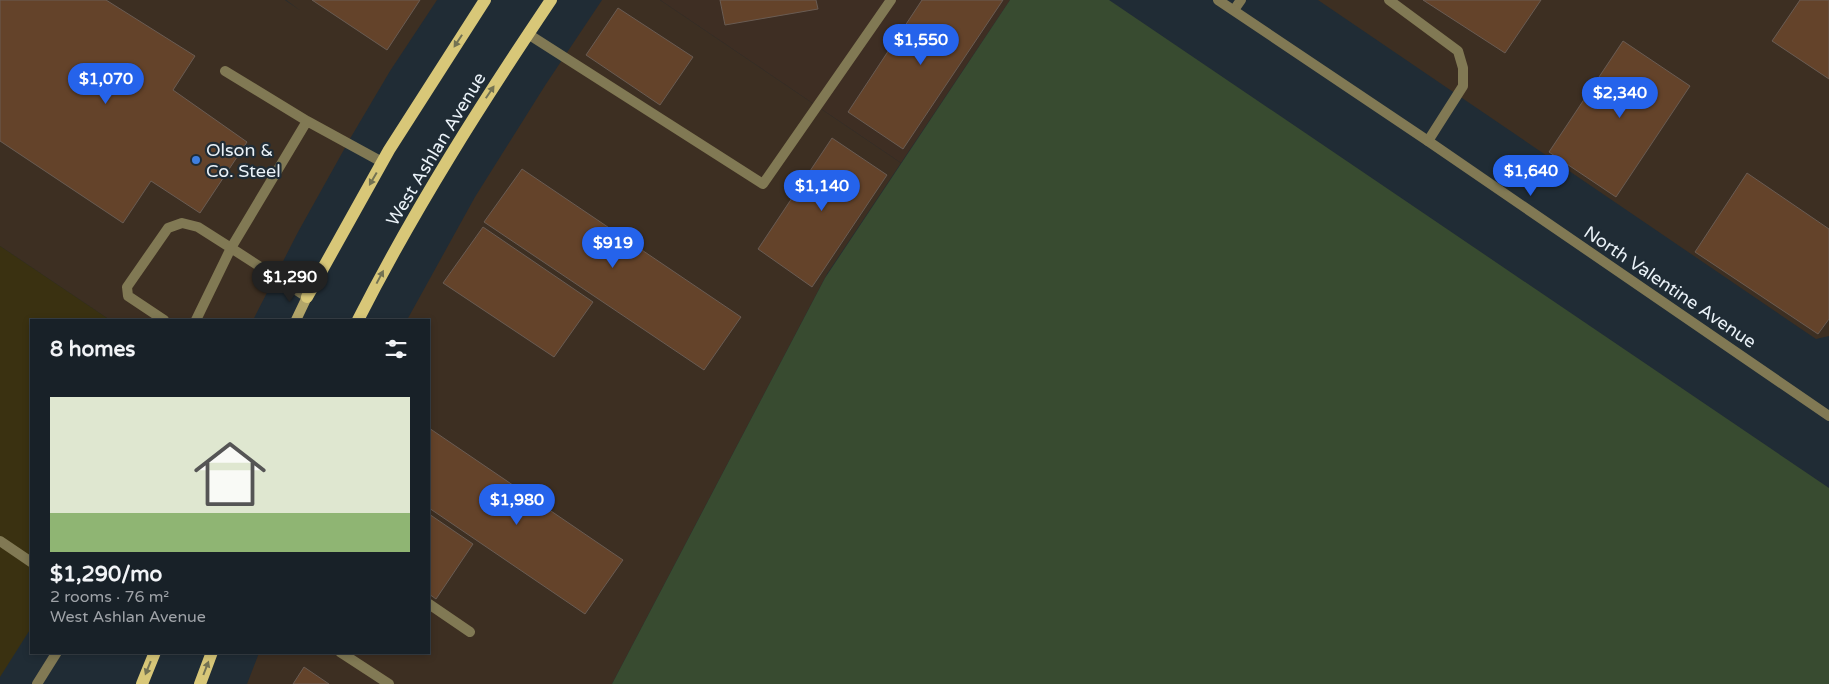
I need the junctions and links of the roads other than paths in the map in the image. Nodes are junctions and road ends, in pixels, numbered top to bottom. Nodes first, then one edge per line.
1 (485, 0) edge
2 (551, 0) edge
3 (891, 0) edge
4 (1218, 0) edge
5 (1240, 0) edge
6 (1389, 0) edge
7 (1234, 10) junction
8 (528, 34) junction
9 (225, 71) dead end
10 (307, 121) junction
11 (1428, 141) junction
12 (382, 162) junction
13 (231, 248) junction
14 (307, 297) junction
15 (162, 319) edge
16 (196, 319) edge
17 (296, 319) edge
18 (359, 319) edge
19 (1829, 416) edge
20 (0, 541) edge
21 (30, 561) edge
22 (430, 605) edge
23 (470, 632) dead end
24 (56, 654) edge
25 (154, 654) edge
26 (211, 654) edge
27 (343, 654) edge
28 (37, 684) edge
29 (142, 684) edge
30 (200, 684) edge
31 (389, 684) edge

1 -> 12 main road
2 - 8 main road, West Ashlan Avenue
3 - 8 street
4 - 7 street, North Valentine Avenue
5 - 7 street
6 - 11 street
7 - 11 street, North Valentine Avenue
18 -> 8 main road, West Ashlan Avenue
9 - 10 street
10 - 12 street
10 - 13 street
11 - 19 street, North Valentine Avenue
12 -> 14 main road
13 - 14 street
13 - 15 street
13 - 16 street
14 - 17 main road
20 - 21 street
22 - 23 street
24 - 28 street
25 -> 29 main road
30 -> 26 main road
27 - 31 street

